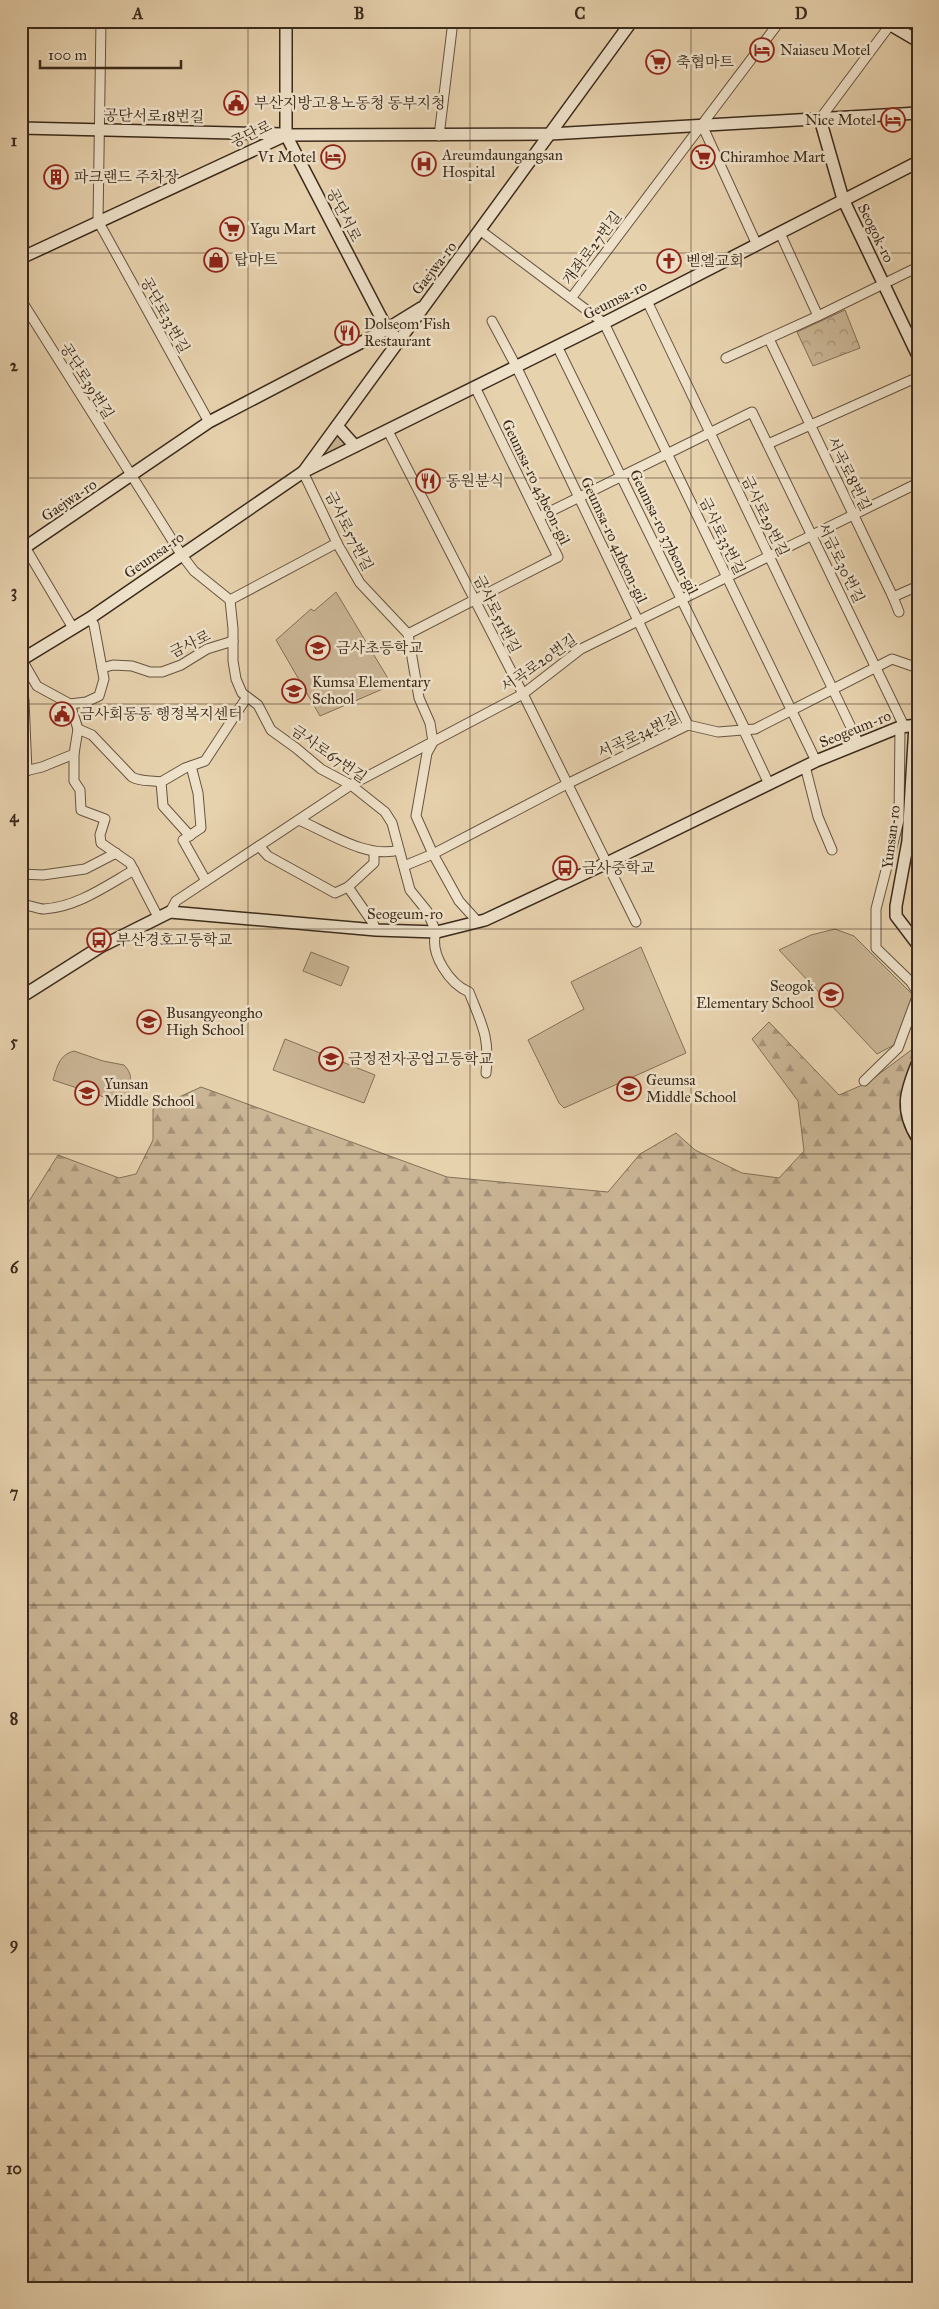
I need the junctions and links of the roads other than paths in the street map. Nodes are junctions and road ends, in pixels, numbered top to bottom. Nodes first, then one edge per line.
1 (101, 21) edge
2 (286, 21) edge
3 (453, 21) edge
4 (632, 21) edge
5 (780, 21) edge
6 (890, 22) edge
7 (918, 41) edge
8 (918, 113) edge
9 (820, 119) junction
10 (702, 126) junction
11 (21, 128) edge
12 (99, 130) junction
13 (550, 134) junction
14 (286, 135) junction
15 (439, 136) junction
16 (918, 162) edge
17 (843, 200) junction
18 (98, 221) junction
19 (481, 230) junction
20 (780, 233) junction
21 (756, 245) junction
22 (21, 258) edge
23 (918, 267) edge
24 (884, 283) junction
25 (572, 297) junction
26 (21, 300) edge
27 (647, 301) junction
28 (427, 304) junction
29 (818, 316) junction
30 (492, 321) dead end
31 (604, 323) junction
32 (387, 329) junction
33 (769, 339) junction
34 (400, 342) junction
35 (557, 346) junction
36 (918, 356) edge
37 (726, 358) dead end
38 (516, 366) junction
39 (918, 377) edge
40 (475, 387) junction
41 (209, 422) junction
42 (810, 425) junction
43 (337, 426) junction
44 (388, 430) junction
45 (710, 433) junction
46 (768, 444) junction
47 (355, 446) junction
48 (668, 454) junction
49 (303, 472) junction
50 (130, 476) junction
51 (622, 476) junction
52 (918, 483) edge
53 (579, 497) junction
54 (854, 514) junction
55 (539, 517) junction
56 (812, 535) junction
57 (337, 543) junction
58 (22, 546) edge
59 (181, 554) junction
60 (769, 556) junction
61 (727, 577) junction
62 (918, 586) edge
63 (894, 597) junction
64 (230, 600) junction
65 (474, 600) junction
66 (682, 600) junction
67 (900, 612) dead end
68 (90, 618) junction
69 (638, 621) junction
70 (73, 628) junction
71 (408, 634) junction
72 (233, 641) junction
73 (22, 660) edge
74 (876, 667) junction
75 (102, 668) junction
76 (918, 668) edge
77 (36, 686) junction
78 (833, 690) junction
79 (21, 691) edge
80 (523, 694) junction
81 (247, 697) junction
82 (70, 704) junction
83 (791, 711) junction
84 (688, 725) junction
85 (909, 726) edge
86 (78, 729) junction
87 (745, 731) junction
88 (432, 742) junction
89 (859, 744) junction
90 (74, 754) junction
91 (810, 764) junction
92 (191, 766) junction
93 (24, 772) edge
94 (161, 782) junction
95 (567, 784) junction
96 (769, 784) junction
97 (351, 785) junction
98 (299, 820) junction
99 (187, 838) junction
100 (259, 846) junction
101 (400, 850) junction
102 (832, 850) dead end
103 (374, 852) junction
104 (116, 853) junction
105 (433, 854) junction
106 (607, 863) junction
107 (404, 866) junction
108 (134, 870) junction
109 (21, 874) edge
110 (206, 882) junction
111 (348, 887) junction
112 (21, 905) edge
113 (170, 912) junction
114 (158, 917) junction
115 (478, 922) junction
116 (636, 922) dead end
117 (376, 930) junction
118 (436, 932) junction
119 (918, 945) edge
120 (918, 994) edge
121 (21, 996) edge
122 (918, 1062) edge
123 (486, 1073) dead end
124 (864, 1081) dead end
125 (918, 1140) edge

1 - 12 street
2 - 14 street, 공단서로
3 - 15 street
4 - 13 street, Gaejwa-ro
5 - 10 street, 개좌로27번길
6 - 7 street
6 - 9 street
8 - 9 street, 공단로
9 - 10 street, 공단로
9 - 17 street, Seogok-ro
10 - 13 street, 공단로
10 - 21 street
10 - 25 street, 개좌로27번길
11 - 12 street, 공단서로18번길
12 - 14 street, 공단서로18번길
12 - 18 street
13 - 15 street, 공단로
13 - 19 street, Gaejwa-ro
14 - 15 street, 공단로
14 - 18 street, 공단로
14 - 32 street, 공단서로
16 - 17 street, Geumsa-ro
17 - 20 street, Geumsa-ro
17 - 24 street, Seogok-ro
18 - 22 street, 공단로
18 - 41 street, 공단로33번길
19 - 25 street, 개좌로27번길
19 - 28 street, Gaejwa-ro
20 - 21 street, Geumsa-ro
20 - 29 street
21 - 27 street, Geumsa-ro
23 - 24 street
24 - 29 street
24 - 36 street, Seogok-ro
25 - 31 street
26 - 50 street, 공단로39번길
27 - 31 street, Geumsa-ro
27 - 45 street, 금사로29번길
28 - 32 street, Gaejwa-ro
28 - 34 street, Geumsa-ro
29 - 33 street
30 - 38 street
31 - 35 street, Geumsa-ro
31 - 48 street, 금사로33번길
32 - 34 street, 공단서로
32 - 41 street, Gaejwa-ro
33 - 37 street
33 - 42 street, 서곡로8번길
34 - 43 street, Geumsa-ro
35 - 38 street, Geumsa-ro
35 - 51 street, Geumsa-ro 37beon-gil
38 - 40 street, Geumsa-ro
38 - 53 street, Geumsa-ro 41beon-gil
39 - 42 street
40 - 44 street, Geumsa-ro
40 - 55 street, Geumsa-ro 43beon-gil
41 - 50 street, Gaejwa-ro
42 - 46 street
42 - 54 street, 서곡로8번길
43 - 47 street
43 - 49 street, Geumsa-ro
44 - 47 street, Geumsa-ro
44 - 65 street, 금사로51번길
45 - 46 street, 서금로30번길
45 - 48 street
45 - 60 street, 금사로29번길
46 - 56 street, 서금로30번길
47 - 49 street, Geumsa-ro
48 - 51 street
48 - 61 street, 금사로33번길
49 - 57 street, 금사로57번길
49 - 59 street, Geumsa-ro
50 - 58 street, Gaejwa-ro
50 - 59 street
51 - 53 street
51 - 66 street, Geumsa-ro 37beon-gil
52 - 54 street, 서곡로20번길
53 - 55 street
53 - 69 street, Geumsa-ro 41beon-gil
54 - 56 street, 서곡로20번길
54 - 63 street, 서곡로8번길
55 - 65 street, Geumsa-ro 43beon-gil
56 - 60 street, 서곡로20번길
56 - 74 street, 서금로30번길
57 - 64 street
57 - 71 street, 금사로57번길
58 - 70 street, Gaejwa-ro
59 - 64 street
59 - 68 street, Geumsa-ro
60 - 61 street, 서곡로20번길
60 - 78 street, 금사로29번길
61 - 66 street, 서곡로20번길
61 - 83 street, 금사로33번길
62 - 63 street
63 - 67 street, 서곡로8번길
64 - 72 street, 금사로67번길
65 - 71 street
65 - 80 street, 금사로51번길
66 - 69 street, 서곡로20번길
66 - 87 street, Geumsa-ro 37beon-gil
68 - 70 street, Geumsa-ro
68 - 75 street
69 - 80 street, 서곡로20번길
69 - 84 street, Geumsa-ro 41beon-gil
70 - 73 street, Geumsa-ro
71 - 88 street
72 - 75 street, 금사로
72 - 81 street, 금사로67번길
73 - 77 street
74 - 76 street, 서곡로34번길
74 - 78 street, 서곡로34번길
74 - 85 street, 서금로30번길
75 - 82 street
77 - 79 street
77 - 82 street
78 - 83 street, 서곡로34번길
78 - 89 street, 금사로29번길
79 - 93 street
80 - 88 street, 서곡로20번길
80 - 95 street, 금사로51번길
81 - 92 street
81 - 97 street, 금사로67번길
82 - 86 street
83 - 87 street, 서곡로34번길
83 - 91 street, 금사로33번길
84 - 87 street, 서곡로34번길
84 - 95 street, 서곡로34번길
85 - 89 street, Seogeum-ro
85 - 119 street, Yunsan-ro
85 - 120 street
86 - 90 street
86 - 94 street
87 - 96 street, Geumsa-ro 37beon-gil
88 - 97 street, 서곡로20번길
88 - 105 street
89 - 91 street, Seogeum-ro
90 - 93 street
90 - 104 street
91 - 96 street, Seogeum-ro
91 - 102 street
92 - 94 street
92 - 99 street
94 - 99 street
95 - 105 street, 서곡로34번길
95 - 106 street, 금사로51번길
96 - 106 street, Seogeum-ro
97 - 98 street, 서곡로20번길
97 - 101 street, 금사로67번길
98 - 100 street, 서곡로20번길
98 - 103 street
99 - 110 street
100 - 110 street, 서곡로20번길
100 - 111 street
101 - 103 street
101 - 107 street, 금사로67번길
103 - 111 street
104 - 108 street
104 - 109 street
105 - 107 street, 서곡로34번길
105 - 115 street
106 - 115 street, Seogeum-ro
106 - 116 street, 금사로51번길
107 - 118 street, 금사로67번길
108 - 112 street
108 - 114 street
110 - 113 street, 서곡로20번길
111 - 117 street
113 - 114 street, Seogeum-ro
113 - 117 street, Seogeum-ro
114 - 121 street, Seogeum-ro
115 - 118 street, Seogeum-ro
117 - 118 street, Seogeum-ro
118 - 123 street
120 - 124 street
122 - 125 street

